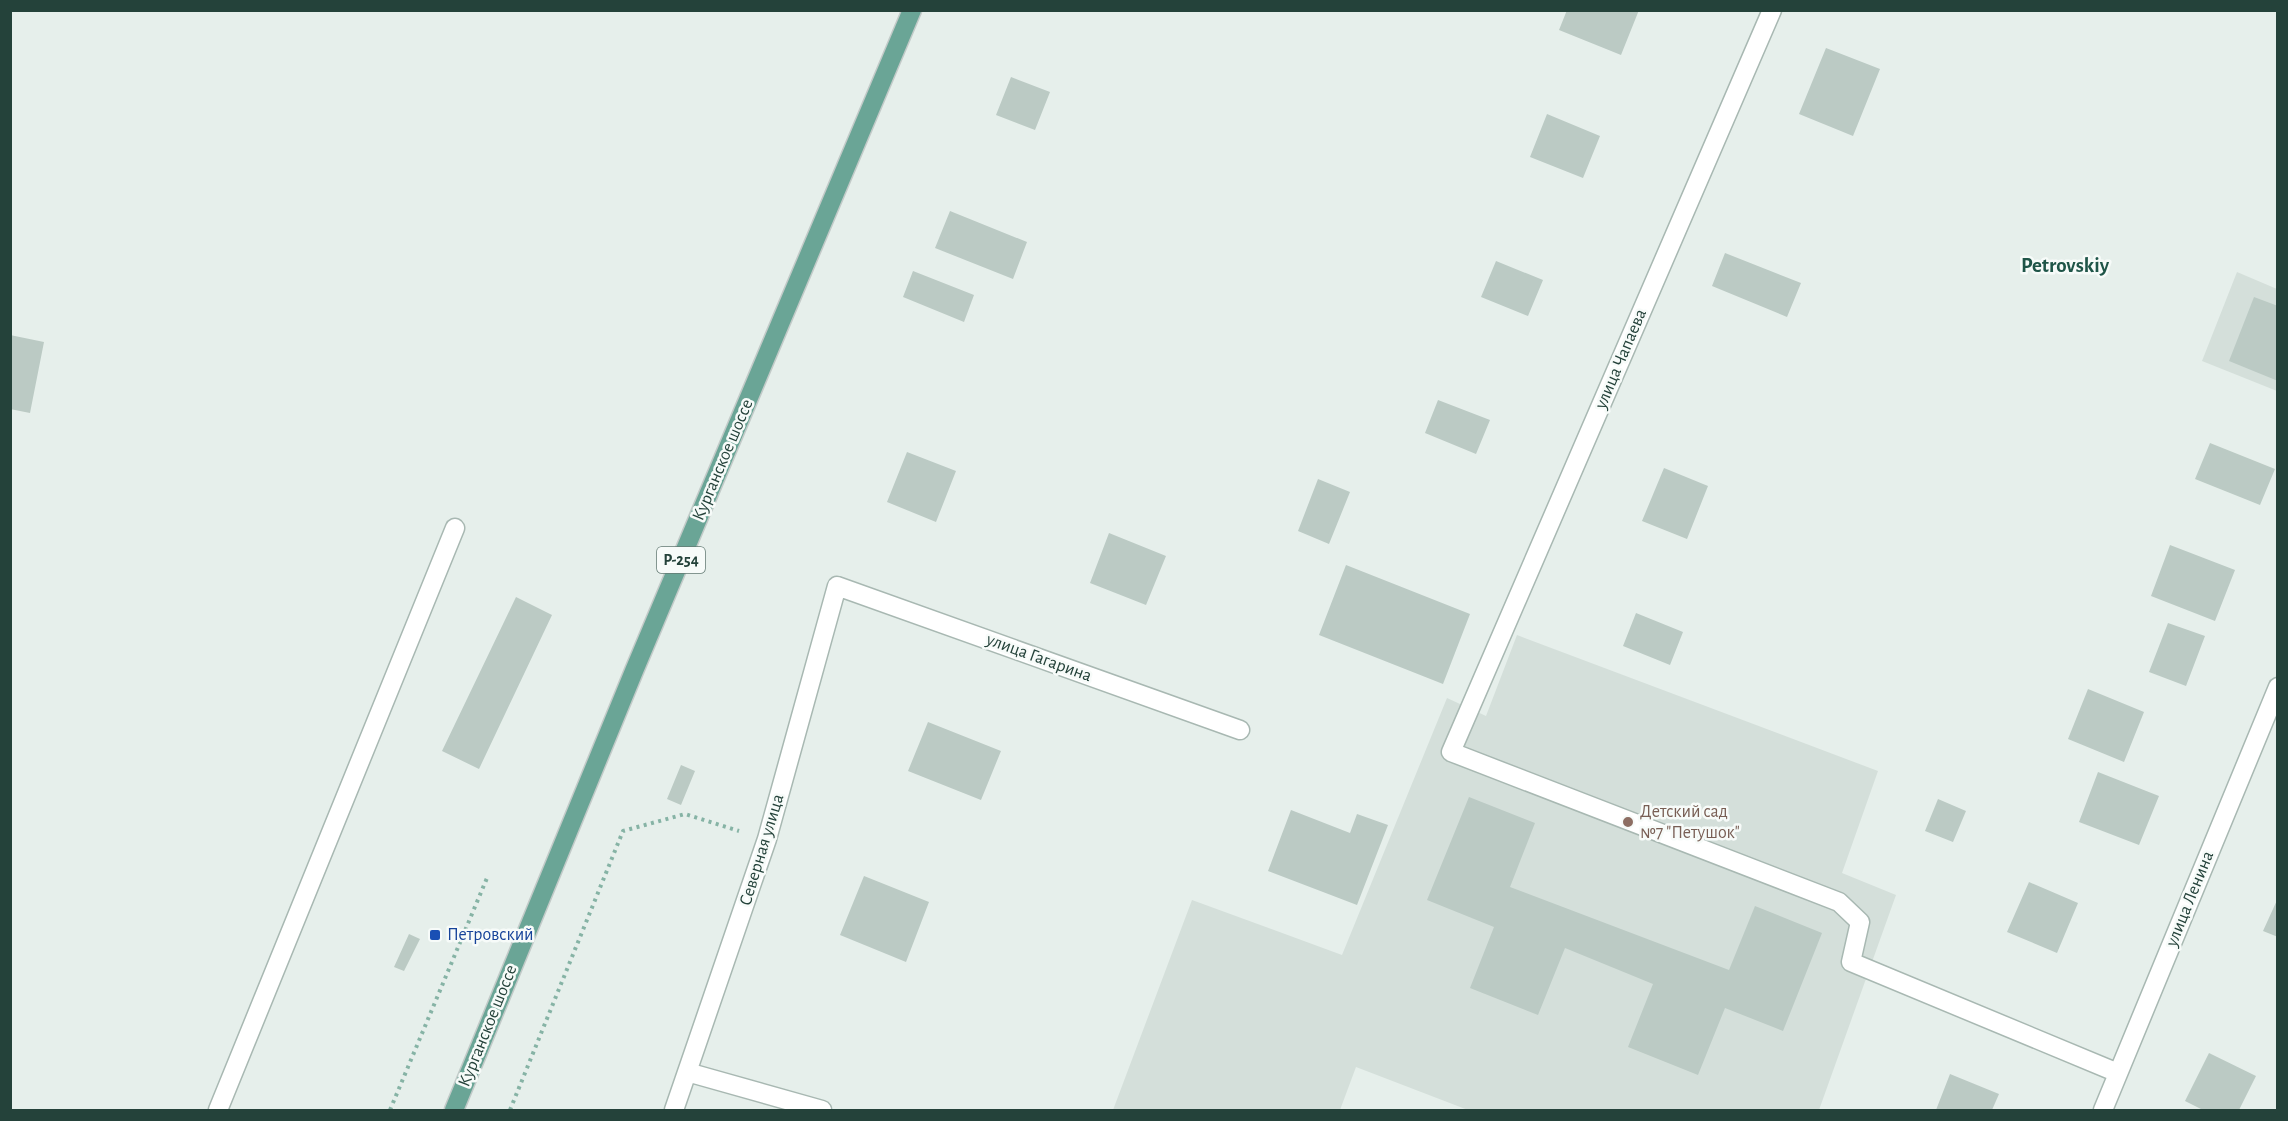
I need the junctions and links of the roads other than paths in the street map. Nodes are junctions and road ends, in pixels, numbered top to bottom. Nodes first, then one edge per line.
1 (912, 10) edge
2 (1772, 10) edge
3 (455, 528) dead end
4 (837, 586) joint
5 (2277, 687) edge
6 (1240, 730) dead end
7 (687, 1072) junction
8 (2118, 1073) junction
9 (218, 1110) edge
10 (453, 1110) edge
11 (674, 1110) edge
12 (822, 1110) edge
13 (2103, 1110) edge

1 - 10 main road, Курганское шоссе / Р-254
2 - 8 street, улица Чапаева
3 - 9 street
4 - 6 street, улица Гагарина
4 - 7 street, Северная улица
5 - 8 street, улица Ленина
7 - 11 street, Северная улица
7 - 12 street
8 - 13 street, улица Ленина

